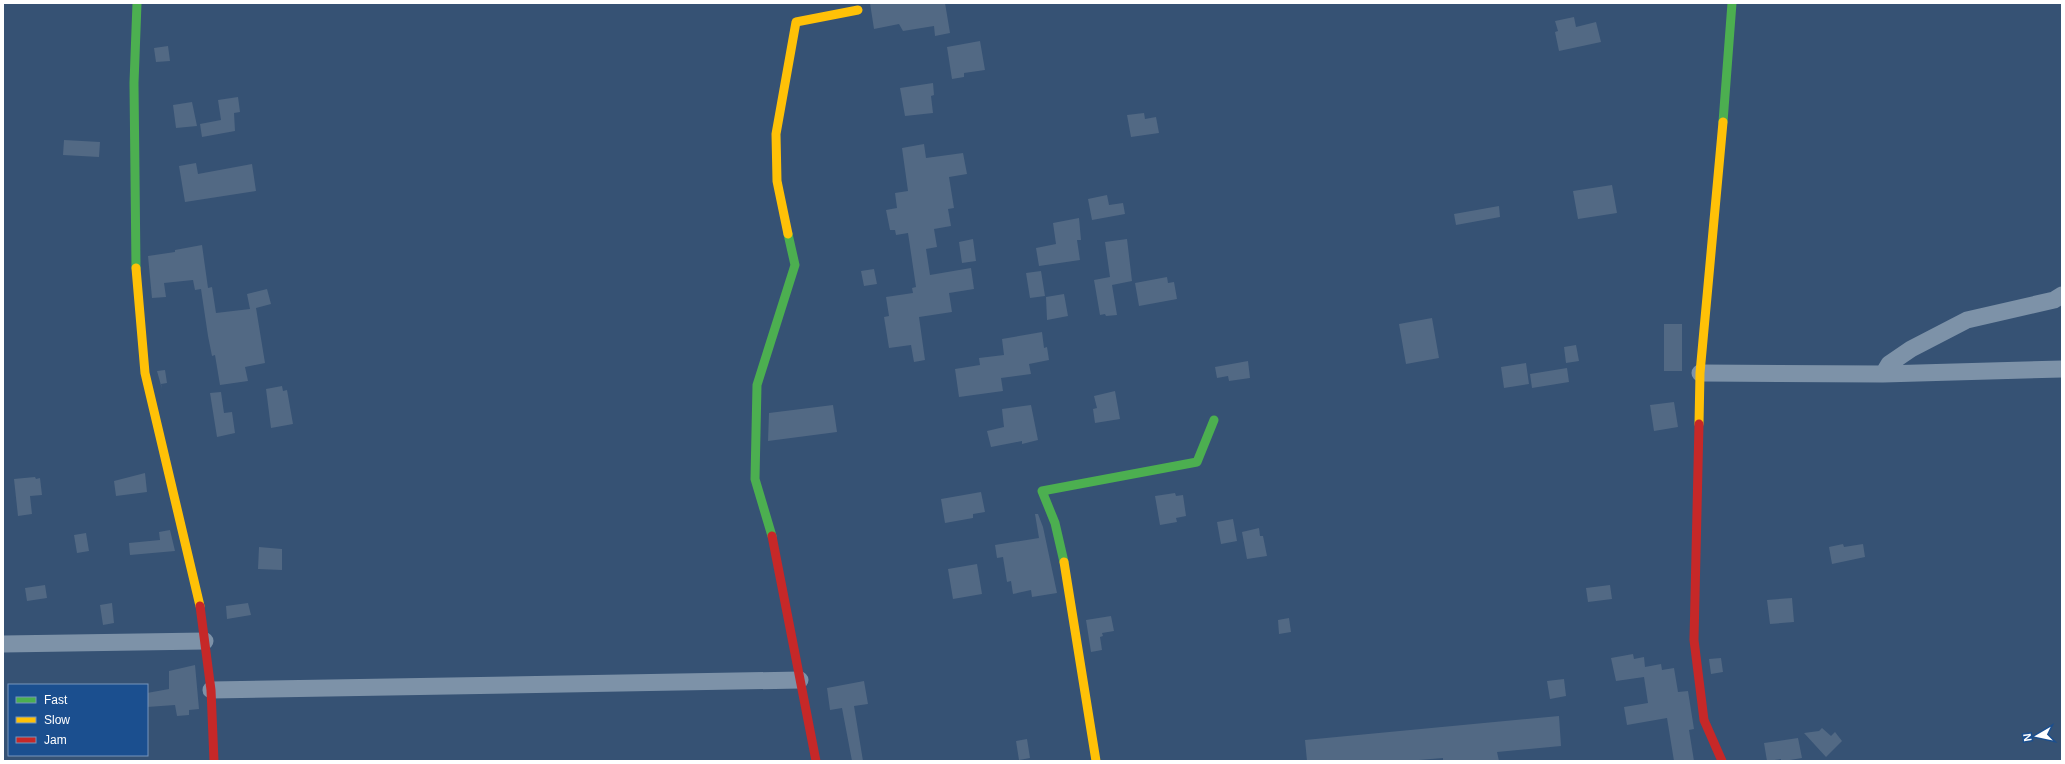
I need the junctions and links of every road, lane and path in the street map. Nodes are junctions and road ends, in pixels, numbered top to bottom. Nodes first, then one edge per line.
1 (137, 3) edge
2 (1732, 3) edge
3 (858, 10) dead end
4 (2062, 296) edge
5 (2062, 369) edge
6 (1700, 373) junction
7 (1883, 374) junction
8 (1214, 420) dead end
9 (205, 641) junction
10 (3, 644) edge
11 (800, 680) junction
12 (210, 690) junction
13 (214, 761) edge
14 (816, 761) edge
15 (1096, 761) edge
16 (1722, 761) edge

1 - 9 street
2 - 6 street
3 - 11 street
4 - 7 street
5 - 7 street
6 - 7 street
6 - 16 street
8 - 15 street
9 - 10 street
9 - 12 street
11 - 12 street
11 - 14 street
12 - 13 street

